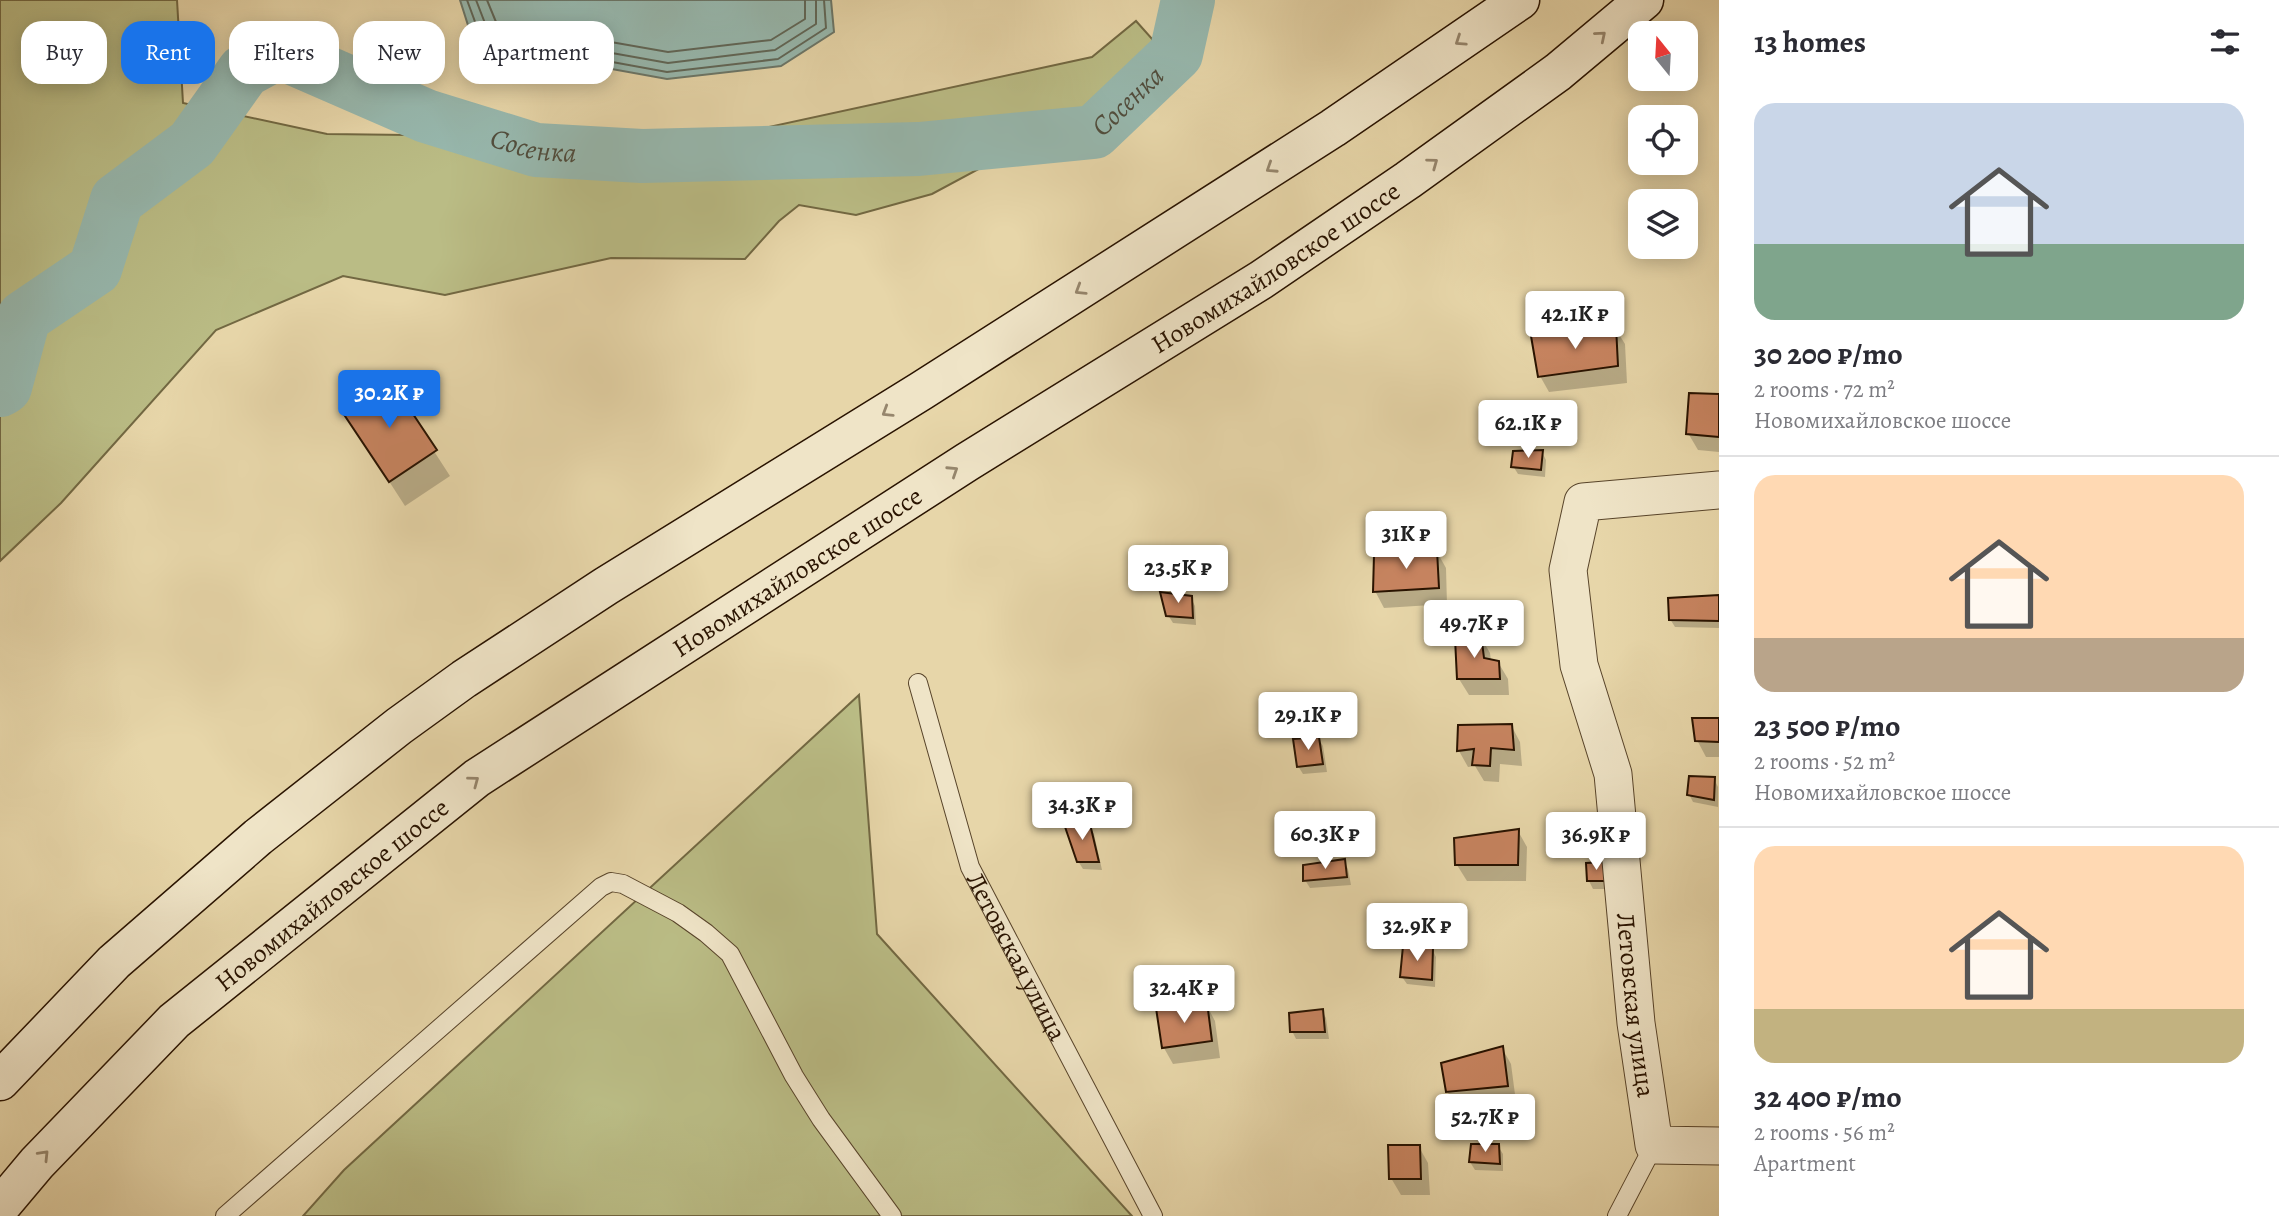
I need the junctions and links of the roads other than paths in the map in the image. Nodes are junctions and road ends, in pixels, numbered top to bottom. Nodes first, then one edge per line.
1 (1520, 0) edge
2 (1644, 0) edge
3 (1719, 490) edge
4 (918, 683) dead end
5 (0, 1081) edge
6 (1654, 1145) junction
7 (1719, 1146) edge
8 (0, 1207) edge
9 (225, 1216) edge
10 (892, 1216) edge
11 (1153, 1216) edge
12 (1617, 1216) edge

1 -> 5 main road
8 -> 2 main road, Новомихайловское шоссе
3 - 6 street, Летовская улица
4 - 11 lane, Летовская улица
6 - 7 street
6 - 12 lane
9 - 10 lane

